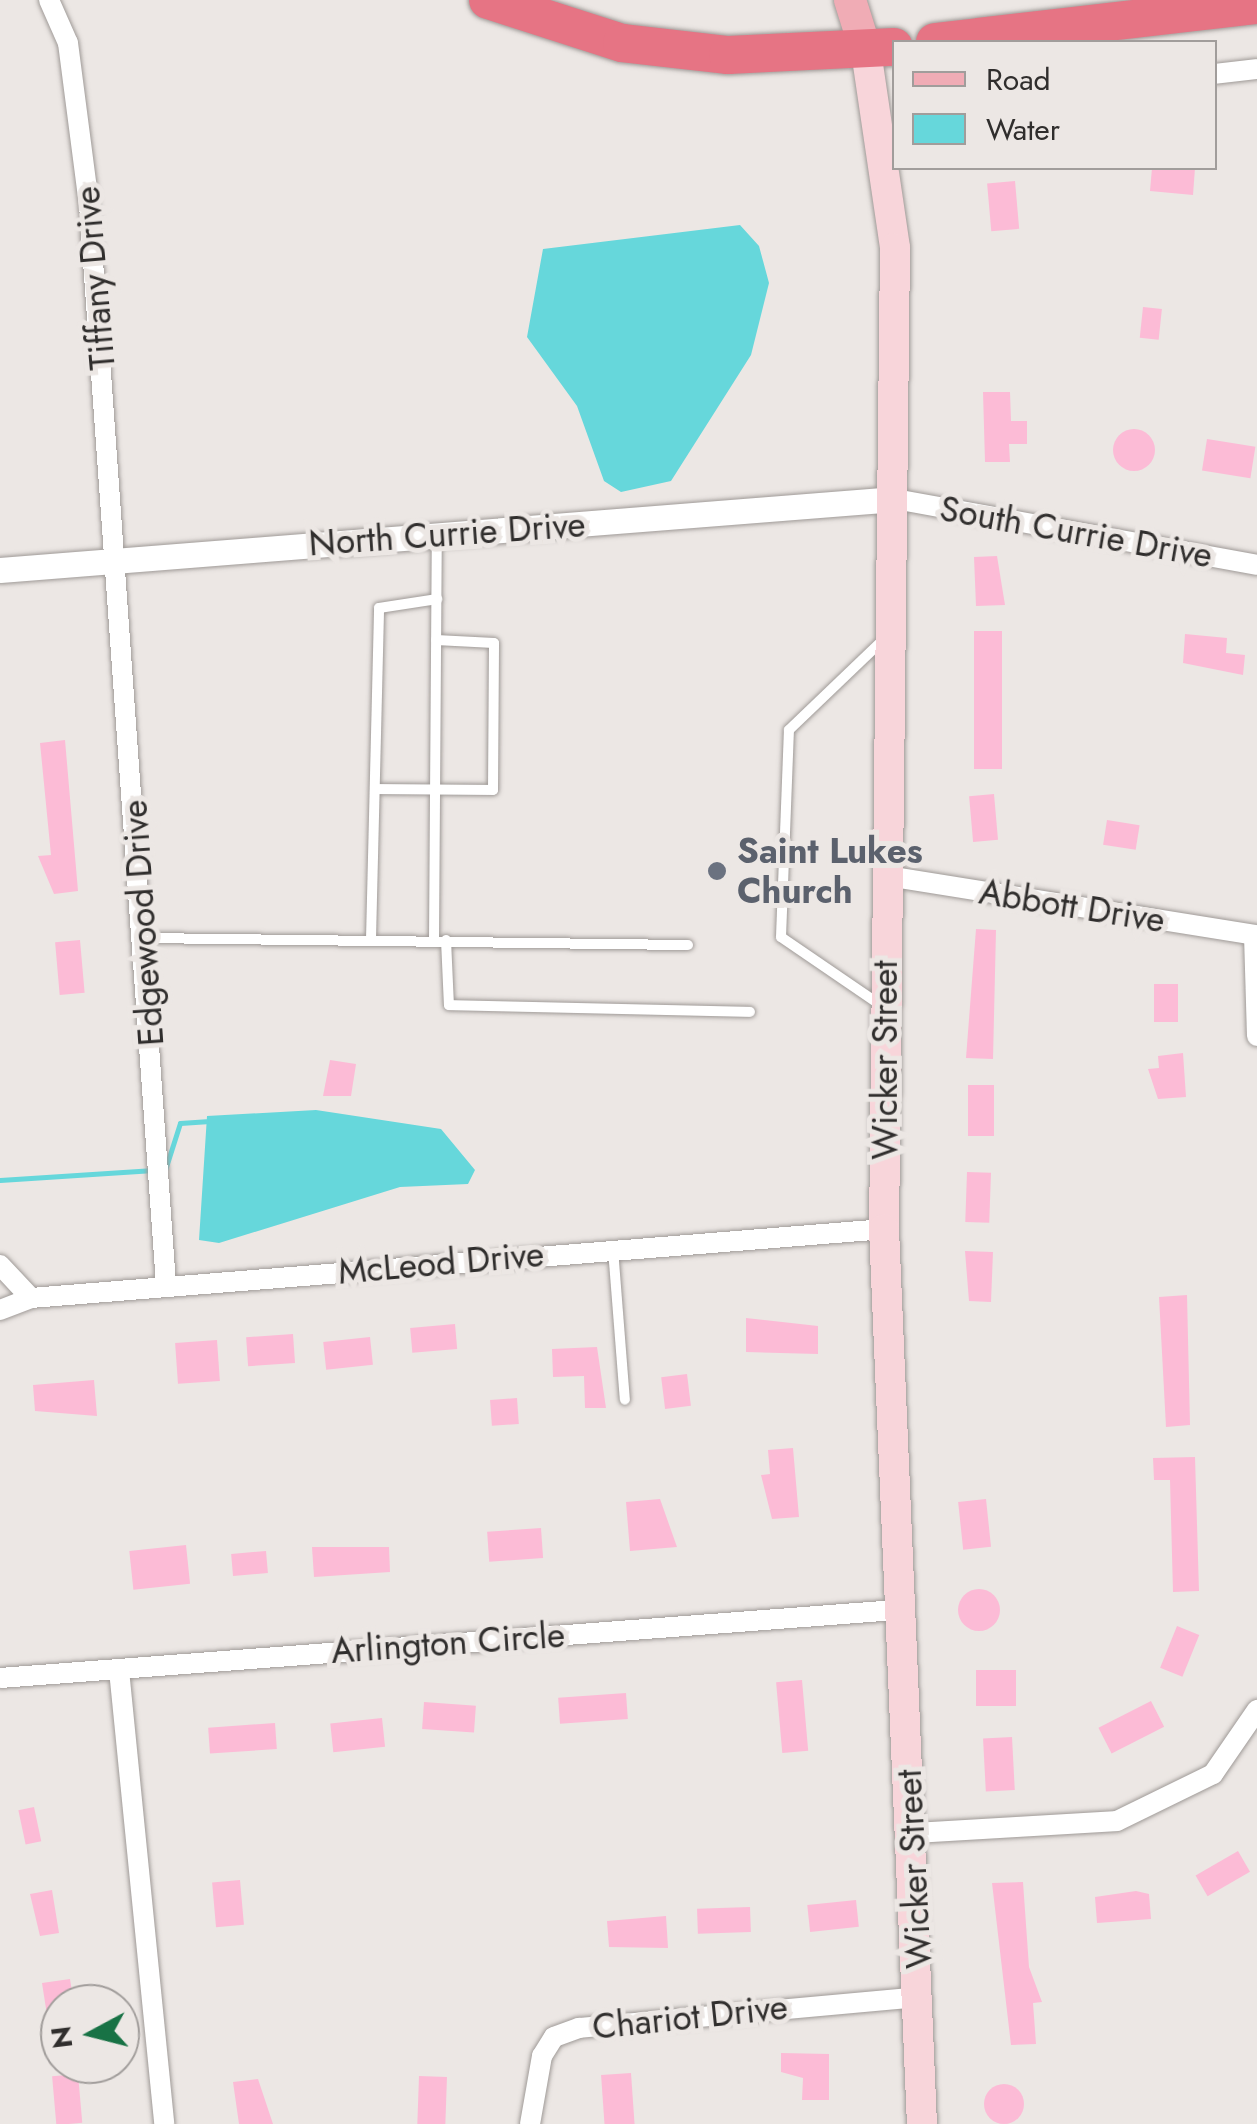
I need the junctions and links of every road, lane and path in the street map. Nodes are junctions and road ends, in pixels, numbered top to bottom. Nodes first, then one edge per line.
1 (49, 0) edge
2 (488, 0) edge
3 (850, 0) edge
4 (1257, 5) edge
5 (952, 40) edge
6 (880, 49) edge
7 (1257, 69) edge
8 (1217, 74) edge
9 (895, 500) junction
10 (437, 535) junction
11 (120, 560) junction
12 (1257, 565) edge
13 (0, 570) edge
14 (437, 600) junction
15 (892, 632) junction
16 (436, 640) junction
17 (374, 789) junction
18 (435, 791) junction
19 (887, 876) junction
20 (1255, 935) edge
21 (144, 938) junction
22 (371, 938) junction
23 (440, 940) junction
24 (688, 945) dead end
25 (883, 1006) junction
26 (750, 1012) dead end
27 (1257, 1036) edge
28 (884, 1229) junction
29 (613, 1248) junction
30 (0, 1265) edge
31 (166, 1285) junction
32 (31, 1298) junction
33 (0, 1310) edge
34 (625, 1400) dead end
35 (896, 1610) junction
36 (119, 1670) junction
37 (0, 1678) edge
38 (1257, 1710) edge
39 (916, 1833) junction
40 (920, 1997) junction
41 (164, 2124) edge
42 (530, 2124) edge
43 (922, 2124) edge

1 - 11 street, Tiffany Drive
2 - 6 highway
3 - 6 main road, Wicker Street
4 - 5 highway
6 - 9 main road, Wicker Street
7 - 8 street
9 - 10 street, North Currie Drive
9 - 12 street, South Currie Drive
9 - 15 main road, Wicker Street
10 - 11 street, North Currie Drive
10 - 14 lane
11 - 13 street, North Currie Drive
11 - 21 street, Edgewood Drive
14 - 16 lane
14 - 17 lane
15 - 19 main road, Wicker Street
15 - 25 lane
16 - 18 lane
16 - 18 lane
17 - 18 lane
17 - 22 lane
18 - 23 lane
19 - 20 street, Abbott Drive
19 - 25 main road, Wicker Street
20 - 27 street
21 - 22 lane
21 - 31 street, Edgewood Drive
22 - 23 lane
23 - 24 lane
23 - 26 lane
25 - 28 main road, Wicker Street
28 - 29 street, McLeod Drive
28 - 35 main road, Wicker Street
29 - 31 street, McLeod Drive
29 - 34 lane
30 - 32 street
31 - 32 street, McLeod Drive
32 - 33 street, McLeod Drive
35 - 36 street, Arlington Circle
35 - 39 main road, Wicker Street
36 - 37 street, Arlington Circle
36 - 41 street
38 - 39 street
39 - 40 main road, Wicker Street
40 - 42 street, Chariot Drive
40 - 43 main road, Wicker Street

